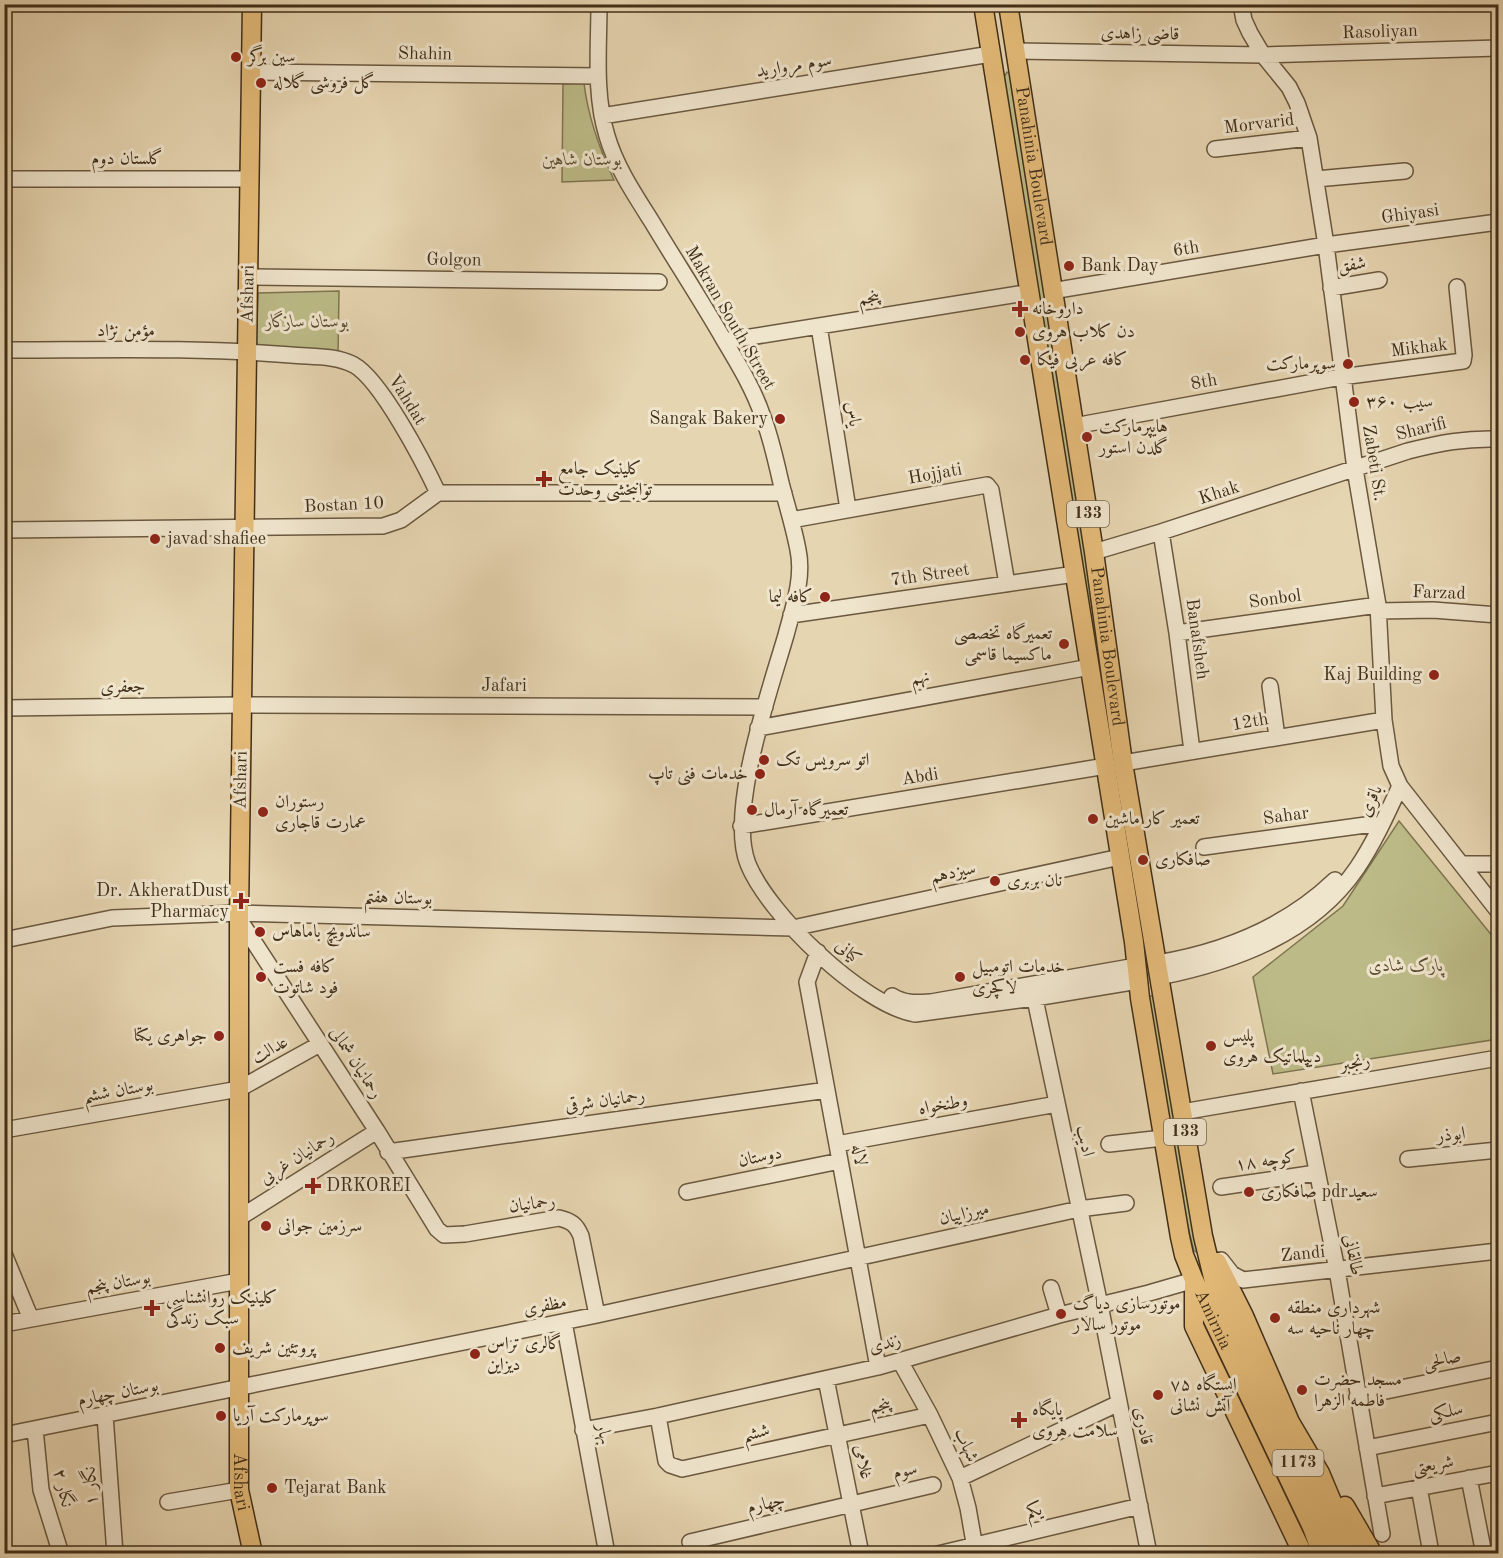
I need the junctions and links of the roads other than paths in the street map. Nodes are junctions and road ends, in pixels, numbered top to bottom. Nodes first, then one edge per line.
1 (252, 4) edge
2 (600, 4) edge
3 (983, 4) edge
4 (1008, 4) edge
5 (1241, 4) edge
6 (1498, 48) edge
7 (1016, 51) junction
8 (991, 54) junction
9 (1263, 55) junction
10 (251, 72) junction
11 (598, 75) junction
12 (602, 116) junction
13 (1309, 138) junction
14 (1215, 149) dead end
15 (1405, 171) dead end
16 (4, 179) edge
17 (250, 179) junction
18 (1316, 179) junction
19 (1498, 222) edge
20 (1326, 245) junction
21 (248, 277) junction
22 (1379, 280) dead end
23 (659, 282) dead end
24 (1457, 287) dead end
25 (1331, 288) junction
26 (1052, 291) junction
27 (1019, 294) dead end
28 (819, 326) junction
29 (725, 341) junction
30 (4, 350) edge
31 (247, 351) junction
32 (1341, 377) junction
33 (1074, 426) junction
34 (1498, 439) edge
35 (1355, 469) junction
36 (438, 493) junction
37 (784, 493) junction
38 (848, 509) junction
39 (791, 520) junction
40 (245, 528) junction
41 (4, 530) edge
42 (1161, 532) junction
43 (1094, 552) junction
44 (1075, 574) junction
45 (1007, 584) junction
46 (1378, 608) junction
47 (791, 615) junction
48 (1498, 615) edge
49 (1177, 633) junction
50 (1090, 667) junction
51 (1270, 686) dead end
52 (242, 705) junction
53 (765, 706) junction
54 (4, 708) edge
55 (1384, 720) junction
56 (758, 728) junction
57 (1277, 737) junction
58 (1192, 751) junction
59 (1114, 764) junction
60 (1400, 786) junction
61 (741, 826) junction
62 (1377, 826) junction
63 (1204, 847) dead end
64 (1120, 856) junction
65 (1462, 864) junction
66 (1498, 864) edge
67 (1498, 911) edge
68 (239, 916) junction
69 (793, 928) junction
70 (4, 940) edge
71 (818, 952) junction
72 (1158, 970) junction
73 (1137, 974) junction
74 (1033, 991) junction
75 (320, 1044) junction
76 (1498, 1058) edge
77 (239, 1089) junction
78 (827, 1090) junction
79 (1301, 1092) junction
80 (1057, 1104) junction
81 (1182, 1112) junction
82 (4, 1130) edge
83 (376, 1131) junction
84 (1162, 1138) junction
85 (837, 1144) junction
86 (1109, 1144) dead end
87 (1498, 1150) edge
88 (388, 1152) junction
89 (1408, 1159) dead end
90 (840, 1161) junction
91 (1316, 1173) junction
92 (1221, 1187) dead end
93 (687, 1192) dead end
94 (1126, 1203) dead end
95 (1079, 1209) junction
96 (239, 1218) junction
97 (437, 1229) joint
98 (1203, 1236) junction
99 (1498, 1251) edge
100 (4, 1254) edge
101 (858, 1258) junction
102 (1337, 1270) junction
103 (1194, 1280) junction
104 (239, 1281) junction
105 (1215, 1286) joint
106 (1051, 1287) dead end
107 (1100, 1305) junction
108 (597, 1315) junction
109 (1059, 1315) junction
110 (31, 1319) junction
111 (564, 1322) junction
112 (4, 1324) edge
113 (900, 1361) junction
114 (878, 1367) junction
115 (1498, 1368) edge
116 (1247, 1378) junction
117 (826, 1379) junction
118 (239, 1389) junction
119 (1357, 1397) junction
120 (1119, 1403) junction
121 (105, 1415) junction
122 (930, 1415) junction
123 (658, 1416) junction
124 (1498, 1422) edge
125 (35, 1429) junction
126 (584, 1430) junction
127 (838, 1435) junction
128 (4, 1436) edge
129 (1367, 1448) junction
130 (1320, 1473) junction
131 (1498, 1473) edge
132 (960, 1478) junction
133 (1469, 1478) junction
134 (933, 1485) dead end
135 (1419, 1487) junction
136 (239, 1490) junction
137 (1376, 1496) junction
138 (168, 1502) dead end
139 (852, 1504) junction
140 (1140, 1506) junction
141 (1382, 1534) dead end
142 (690, 1542) dead end
143 (975, 1549) edge
144 (1431, 1553) edge
145 (61, 1554) edge
146 (115, 1554) edge
147 (244, 1554) edge
148 (253, 1554) edge
149 (607, 1554) edge
150 (861, 1554) edge
151 (938, 1554) edge
152 (1149, 1554) edge
153 (1303, 1554) edge
154 (1323, 1554) edge
155 (1339, 1554) edge
156 (1354, 1554) edge
157 (1373, 1554) edge
158 (1484, 1554) edge

1 - 10 main road, Afshari
2 - 11 street, Makran South Street
3 - 8 main road, Panahinia Boulevard / 133
4 - 7 main road, Panahinia Boulevard / 133
5 - 9 street, Zabeti St.
6 - 9 street, Rasoliyan
7 - 8 main road
7 - 9 street, قاضی زاهدی
7 - 26 main road, Panahinia Boulevard / 133
8 - 12 street, سوم مروارید
8 - 44 main road, Panahinia Boulevard / 133
9 - 13 street, Zabeti St.
10 - 11 street, Shahin
10 - 17 main road, Afshari
11 - 12 street, Makran South Street
12 - 29 street, Makran South Street
13 - 14 street, Morvarid
13 - 18 street, Zabeti St.
15 - 18 street
16 - 17 street, گلستان دوم
17 - 21 main road, Afshari
18 - 20 street, Zabeti St.
19 - 20 street, Ghiyasi
20 - 25 street, Zabeti St.
20 - 26 street, 6th
21 - 23 street, Golgon
21 - 31 main road, Afshari
22 - 25 street, شفق
24 - 32 street, Mikhak
25 - 32 street, Zabeti St.
26 - 33 main road, Panahinia Boulevard / 133
27 - 28 street, پنجم
28 - 29 street, پنجم
28 - 38 street, یاس
29 - 37 street, Makran South Street
30 - 31 street, مؤمن نژاد
31 - 36 street, Vahdat
31 - 40 main road, Afshari
32 - 33 street, 8th
32 - 35 street, Zabeti St.
33 - 43 main road, Panahinia Boulevard / 133
34 - 35 street, Sharifi
35 - 42 street, Khak
35 - 46 street, Zabeti St.
36 - 37 street
36 - 40 street, Bostan 10
37 - 39 street, Makran South Street
38 - 39 street, Hojjati
38 - 45 street, Hojjati
39 - 47 street, Makran South Street
40 - 41 street, Bostan 10
40 - 52 main road, Afshari
42 - 43 street, Khak
42 - 49 street, Banafsheh
43 - 59 main road, Panahinia Boulevard / 133
44 - 45 street, 7th Street
44 - 50 main road, Panahinia Boulevard / 133
45 - 47 street, 7th Street
46 - 48 street, Farzad
46 - 49 street, Sonbol
46 - 55 street, Zabeti St.
47 - 53 street, Makran South Street
49 - 58 street, Banafsheh
50 - 56 street, نهم
50 - 59 main road, Panahinia Boulevard / 133
51 - 57 street
52 - 53 street, Jafari
52 - 54 street, جعفری
52 - 68 main road, Afshari
53 - 56 street, Makran South Street
55 - 57 street, 12th
55 - 60 street, Zabeti St.
56 - 61 street, Makran South Street
57 - 58 street, 12th
58 - 59 street, 12th
59 - 61 street, Abdi
59 - 64 main road, Panahinia Boulevard / 133
59 - 72 main road, Panahinia Boulevard / 133
60 - 62 street, باقری
60 - 65 street, Zabeti St.
61 - 69 street, Makran South Street
62 - 63 street, Sahar
62 - 72 street, باقری
64 - 69 street, سیزدهم
64 - 73 main road, Panahinia Boulevard / 133
65 - 66 street
65 - 67 street, Zabeti St.
68 - 69 street, بوستان هفتم
68 - 70 street, بوستان هفتم
68 - 75 street, رحمانیان شمالی
68 - 77 main road, Afshari
69 - 71 street, Makran South Street
71 - 74 street, کیانی
71 - 78 street, لاله
72 - 73 main road
72 - 81 main road, Panahinia Boulevard / 133
73 - 74 street, کیانی
73 - 84 main road, Panahinia Boulevard / 133
74 - 80 street, ادیب
75 - 77 street, عدالت
75 - 83 street, رحمانیان شمالی
76 - 79 street, رنجبر
77 - 82 street, بوستان ششم
77 - 96 main road, Afshari
78 - 85 street, لاله
78 - 88 street, رحمانیان شرقی
79 - 81 street, رنجبر
79 - 91 street, طالقانی
80 - 85 street, وطنخواه
80 - 95 street, ادیب
81 - 98 main road, Panahinia Boulevard / 133
83 - 88 street, رحمانیان شمالی
83 - 96 street, رحمانیان غربی
84 - 86 street
84 - 103 main road, Panahinia Boulevard / 133
85 - 90 street, لاله
87 - 89 street, ابوذر
88 - 97 street, رحمانیان شمالی
90 - 93 street, دوستان
90 - 101 street, لاله
91 - 92 street, کوچه ۱۸
91 - 102 street, طالقانی
94 - 95 street, میرزاییان
95 - 101 street, میرزاییان
95 - 107 street, ادیب
96 - 104 main road, Afshari
97 - 108 street, رحمانیان
98 - 102 street, Zandi
98 - 105 main road, Panahinia Boulevard / 133
98 - 130 main road
99 - 102 street, Zandi
100 - 110 street
101 - 108 street, مظفری
101 - 114 street, لاله
102 - 119 street, طالقانی
103 - 107 street, زندی
103 - 116 main road, Amirnia / 1173
103 - 153 main road
104 - 110 street, بوستان پنجم
104 - 118 main road, Afshari
105 - 116 main road, Amirnia / 1173
106 - 109 street
107 - 109 street, زندی
107 - 120 street, قادری
108 - 111 street, مظفری
109 - 113 street, زندی
110 - 112 street, بوستان پنجم
111 - 118 street, مظفری
111 - 126 street, بهار
113 - 114 street, زندی
113 - 122 street, شهاب
114 - 117 street, زندی
115 - 119 street, صالحی
116 - 154 main road, Amirnia / 1173
116 - 155 main road, Amirnia / 1173
117 - 123 street, زندی
117 - 127 street, غلامی
118 - 121 street, بوستان چهارم
118 - 136 main road, Afshari
119 - 129 street, طالقانی
120 - 132 street
120 - 140 street, قادری
121 - 125 street, بوستان چهارم
121 - 146 street, نگار ۱
122 - 127 street, پنجم
122 - 132 street, شهاب
123 - 126 street, زندی
123 - 127 street, ششم
124 - 129 street, سلکی
125 - 128 street, بوستان چهارم
125 - 145 street, نگار ۲
126 - 149 street, بهار
127 - 139 street, غلامی
129 - 137 street, طالقانی
130 - 156 main road
130 - 157 main road
131 - 133 street, شریعتی
132 - 143 street, شهاب
133 - 135 street, شریعتی
133 - 158 street
134 - 139 street, سوم
135 - 137 street, شریعتی
135 - 144 street
136 - 138 street
136 - 147 main road
136 - 148 main road, Afshari
137 - 141 street, طالقانی
139 - 142 street, چهارم
139 - 150 street, غلامی
140 - 143 street, یکم
140 - 152 street, قادری
143 - 151 street, یکم

